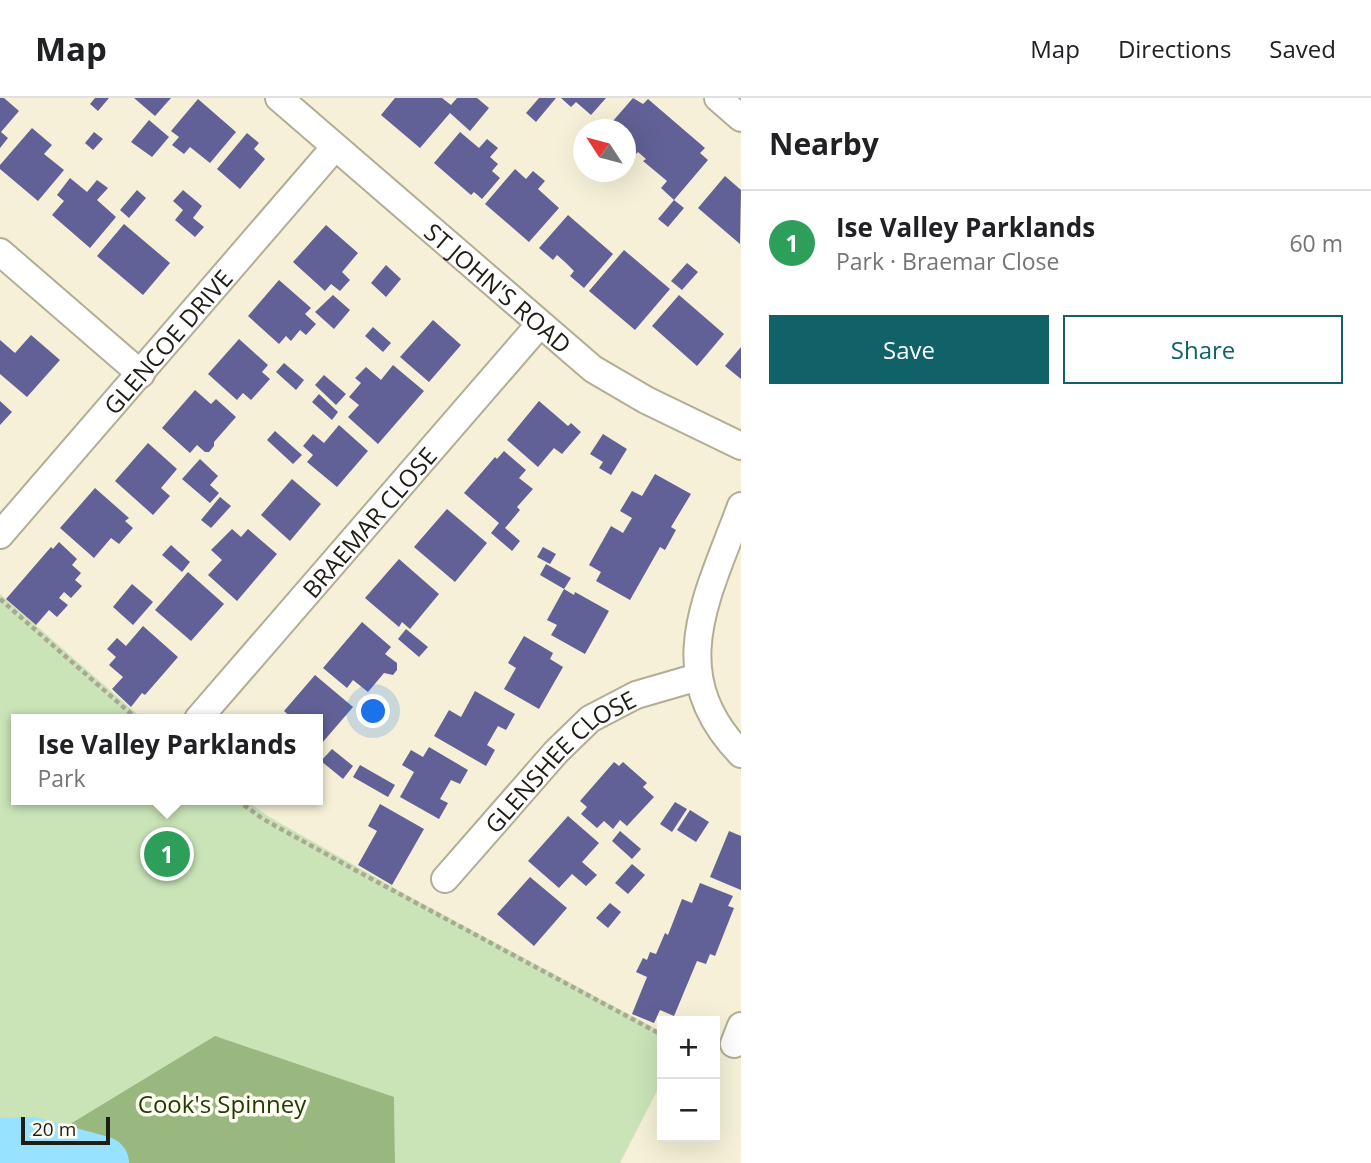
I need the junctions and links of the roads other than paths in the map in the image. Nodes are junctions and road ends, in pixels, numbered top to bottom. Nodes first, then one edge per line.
1 (279, 98) edge
2 (718, 98) edge
3 (741, 118) edge
4 (335, 147) junction
5 (0, 252) edge
6 (540, 324) junction
7 (141, 374) junction
8 (741, 446) edge
9 (741, 506) edge
10 (0, 536) edge
11 (698, 677) junction
12 (202, 714) edge
13 (741, 754) edge
14 (445, 879) dead end

1 - 4 street, ST JOHN'S ROAD
2 - 3 street
4 - 6 street, ST JOHN'S ROAD
4 - 7 street, GLENCOE DRIVE
5 - 7 street
6 - 8 street, ST JOHN'S ROAD
6 - 12 street, BRAEMAR CLOSE
7 - 10 street, GLENCOE DRIVE
9 - 11 street
11 - 13 street
11 - 14 street, GLENSHEE CLOSE

